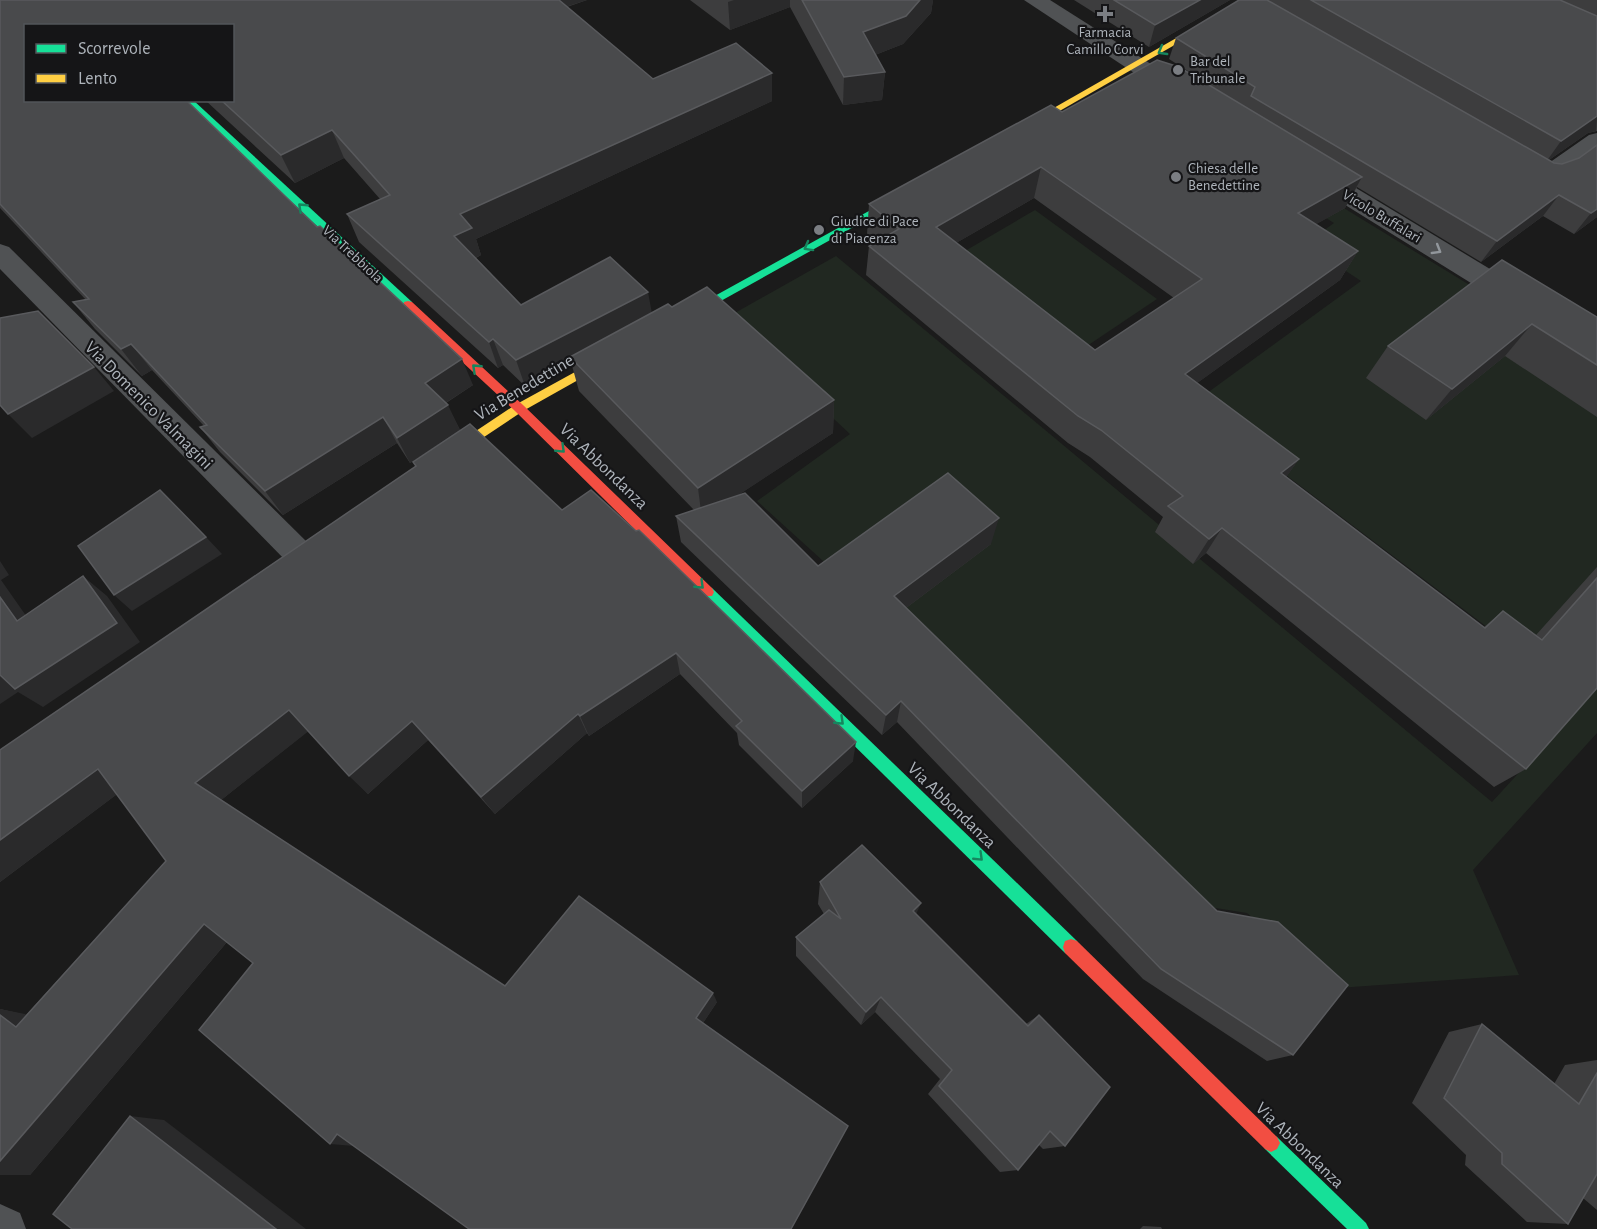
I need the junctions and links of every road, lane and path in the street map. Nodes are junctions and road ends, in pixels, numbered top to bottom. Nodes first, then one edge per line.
1 (1035, 0) edge
2 (1254, 5) edge
3 (1137, 66) junction
4 (1188, 97) edge
5 (189, 102) edge
6 (1005, 139) edge
7 (1597, 140) edge
8 (1507, 153) edge
9 (1290, 160) edge
10 (922, 184) edge
11 (0, 253) edge
12 (1536, 310) edge
13 (664, 328) edge
14 (633, 345) edge
15 (519, 408) junction
16 (430, 468) edge
17 (300, 555) edge
18 (0, 1226) edge
19 (4, 1229) edge
20 (1360, 1229) edge

1 - 3 street
2 -> 3 street
3 - 4 street
3 - 6 street
15 -> 5 street, Via Trebbiola
7 - 8 street
9 -> 12 street, Vicolo Buffalari
10 -> 13 street
11 - 17 street, Via Domenico Valmagini
14 - 15 street, Via Benedettine
15 - 16 street, Via Benedettine
15 -> 20 street, Via Abbondanza
18 - 19 street

